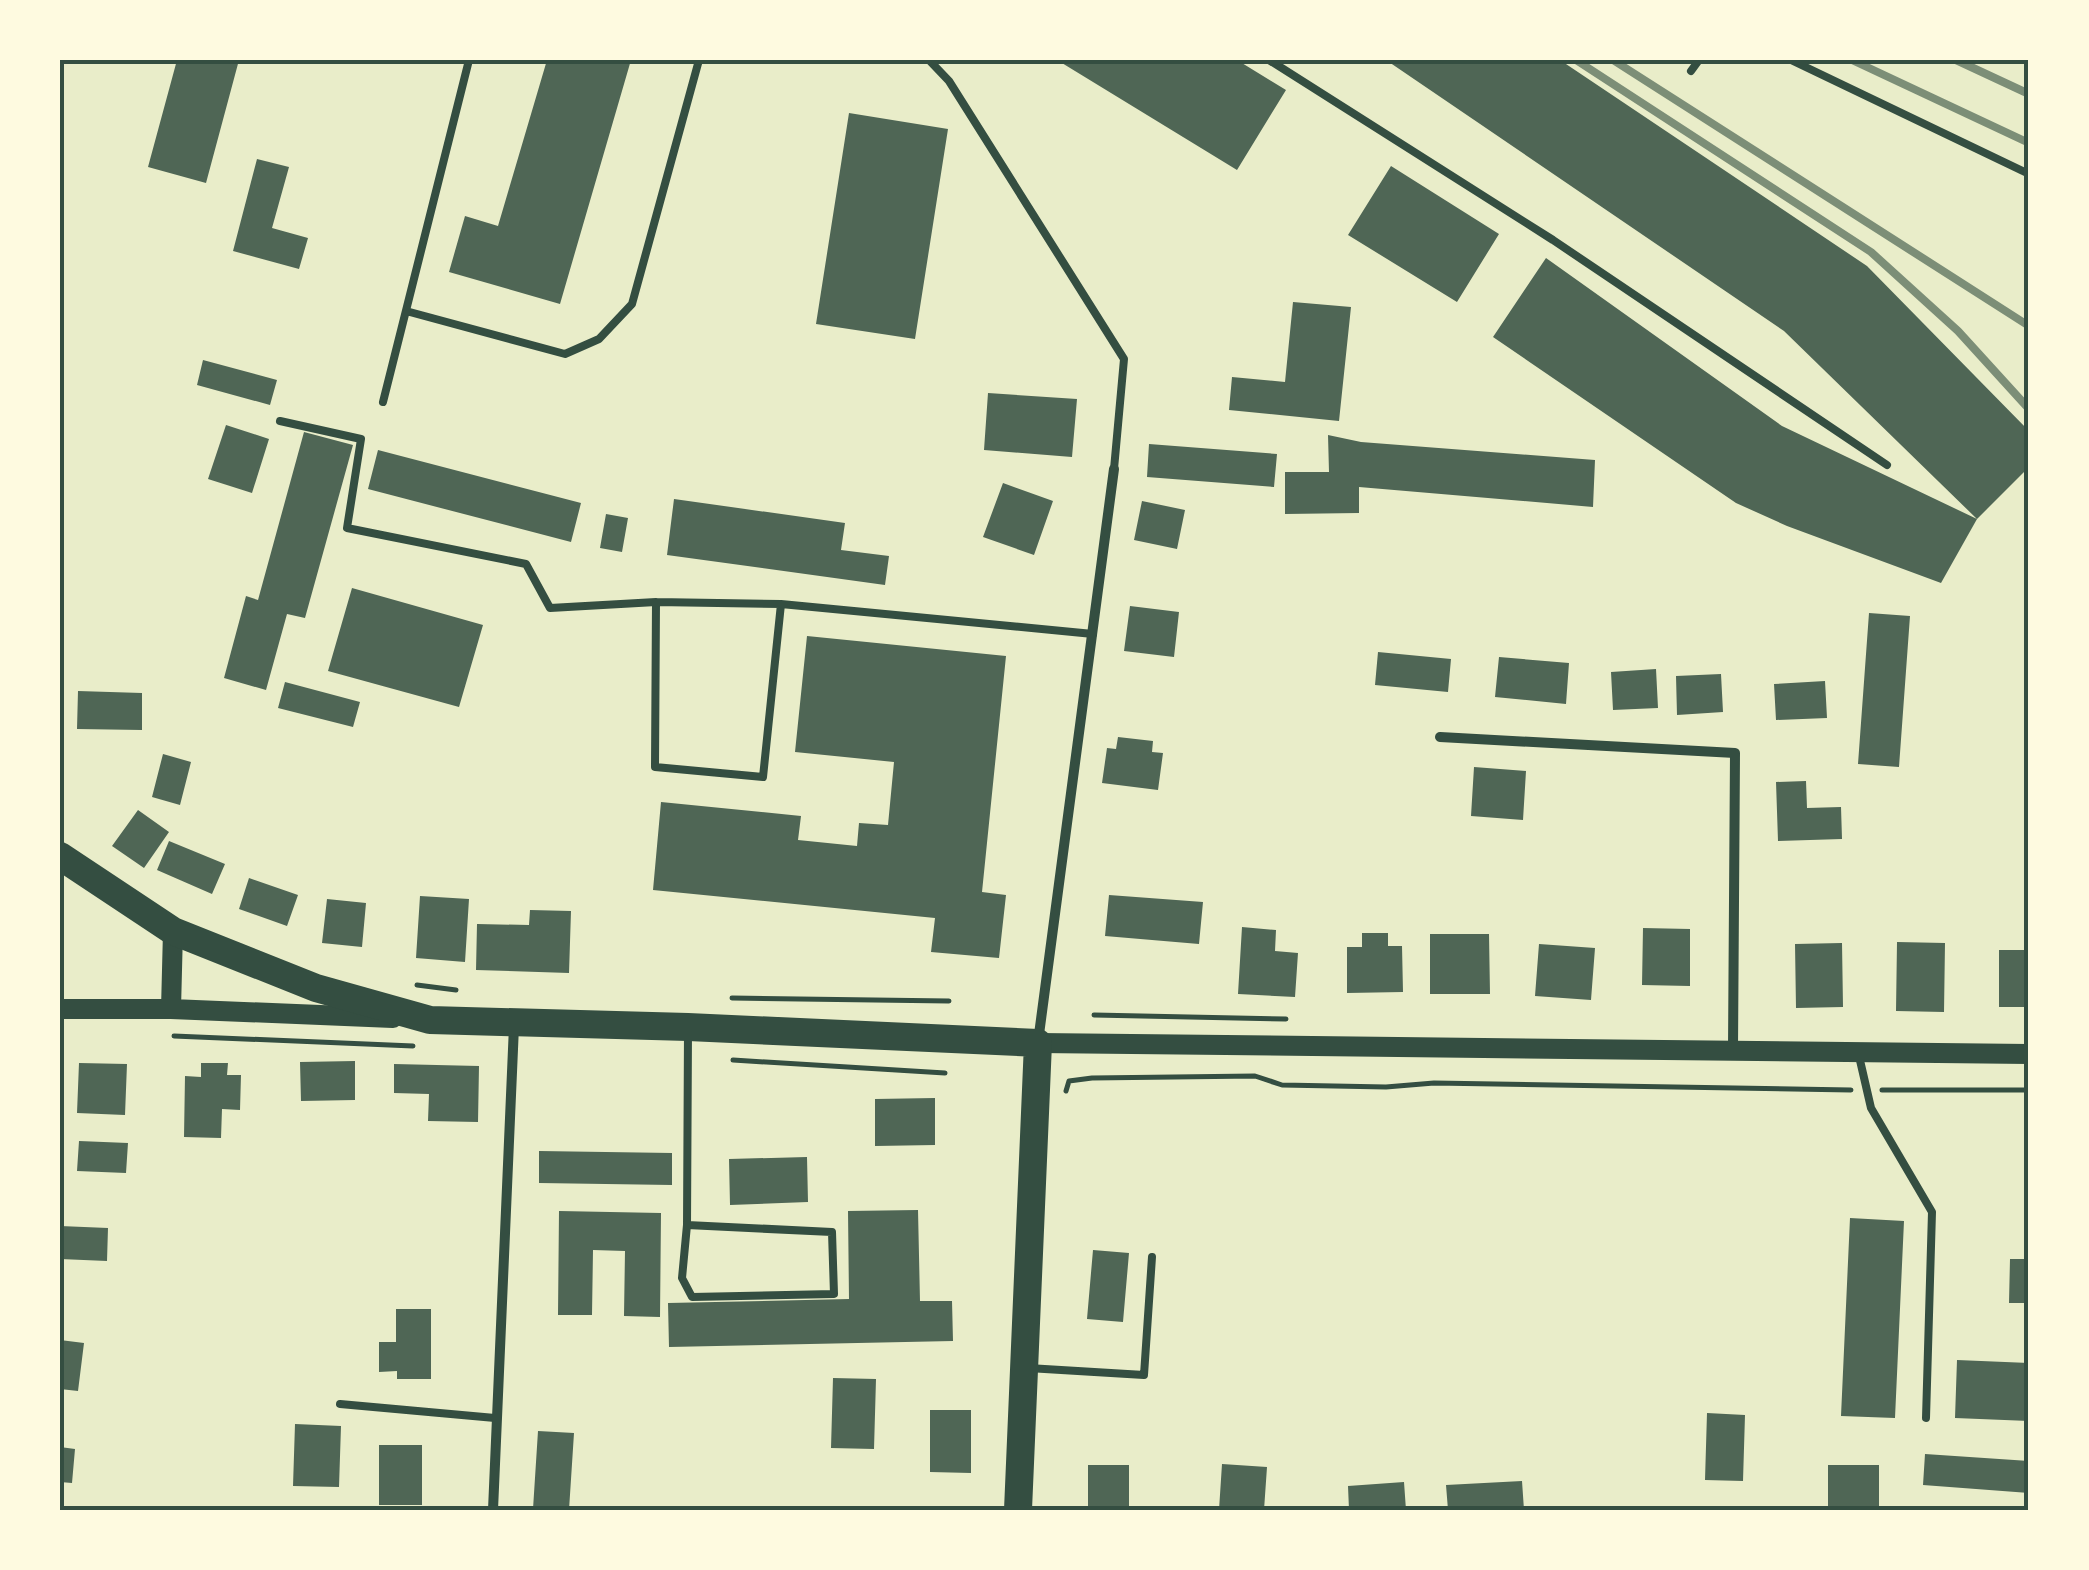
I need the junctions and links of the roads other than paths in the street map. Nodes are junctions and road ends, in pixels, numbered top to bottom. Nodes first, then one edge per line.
1 (469, 60) edge
2 (699, 60) edge
3 (928, 60) edge
4 (1268, 60) edge
5 (1700, 60) edge
6 (1791, 60) edge
7 (1691, 71) dead end
8 (2029, 174) edge
9 (406, 310) junction
10 (383, 402) dead end
11 (280, 421) dead end
12 (1887, 465) dead end
13 (1114, 468) joint
14 (656, 602) junction
15 (781, 604) junction
16 (1093, 634) junction
17 (1440, 737) dead end
18 (60, 856) edge
19 (173, 930) junction
20 (60, 1008) edge
21 (171, 1009) junction
22 (430, 1020) junction
23 (514, 1022) junction
24 (688, 1027) junction
25 (1038, 1043) junction
26 (1733, 1049) junction
27 (1858, 1051) junction
28 (2029, 1054) edge
29 (687, 1224) junction
30 (1152, 1257) dead end
31 (1024, 1368) junction
32 (340, 1404) dead end
33 (495, 1418) junction
34 (1926, 1418) dead end
35 (493, 1510) edge
36 (1018, 1510) edge

1 - 9 lane
2 - 9 lane
3 - 13 lane
4 - 12 lane
5 - 7 lane
6 - 8 lane
9 - 10 lane
11 - 14 lane
13 - 16 street
14 - 15 lane
14 - 15 lane
15 - 16 lane
16 - 25 street
17 - 26 street
18 - 19 highway
19 - 21 main road
19 - 22 highway
20 - 21 main road
21 - 22 main road
22 - 23 highway
23 - 24 highway
23 - 33 street
24 - 25 highway
24 - 29 lane
25 - 26 main road
25 - 31 highway
26 - 27 main road
27 - 28 main road
27 - 34 lane
29 - 29 lane
30 - 31 lane
31 - 36 highway
32 - 33 lane
33 - 35 street

